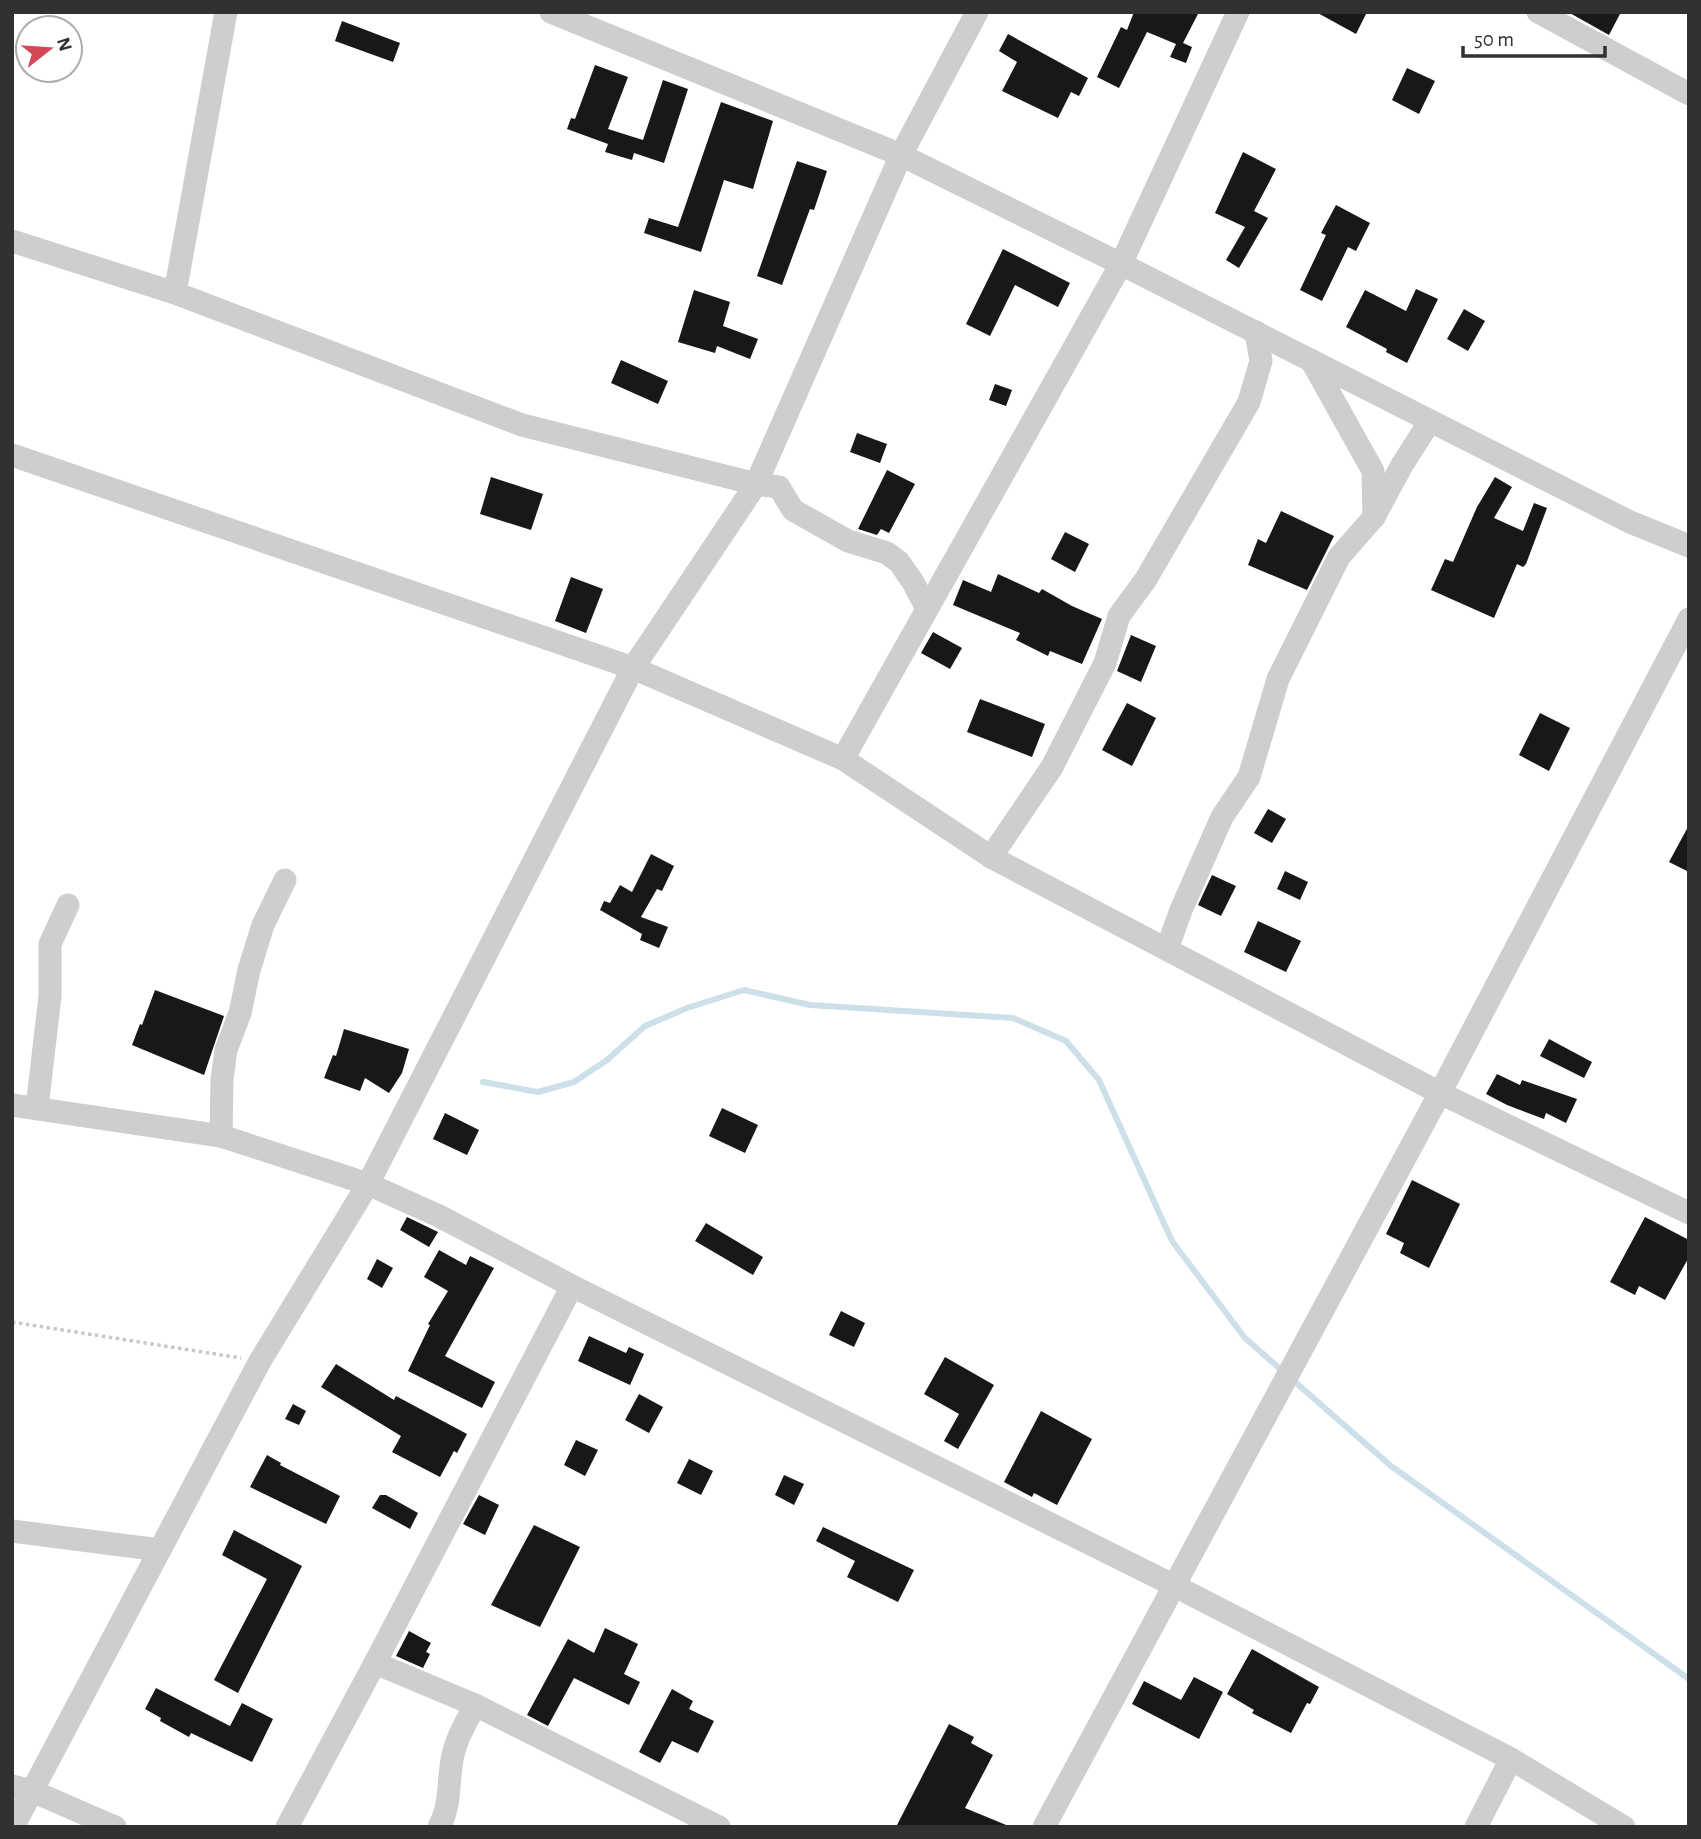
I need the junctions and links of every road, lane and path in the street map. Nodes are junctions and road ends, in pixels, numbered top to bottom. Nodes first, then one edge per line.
1 (226, 12) edge
2 (551, 12) edge
3 (977, 12) edge
4 (1238, 12) edge
5 (1538, 12) edge
6 (1689, 94) edge
7 (901, 155) junction
8 (12, 241) edge
9 (1121, 264) junction
10 (175, 293) junction
11 (1255, 332) junction
12 (1311, 360) junction
13 (1430, 421) junction
14 (12, 455) edge
15 (756, 484) junction
16 (1374, 517) junction
17 (1689, 546) edge
18 (927, 609) junction
19 (1689, 619) edge
20 (633, 668) junction
21 (843, 759) junction
22 (991, 857) junction
23 (285, 880) dead end
24 (68, 905) dead end
25 (1167, 949) junction
26 (1440, 1093) junction
27 (12, 1105) edge
28 (37, 1108) junction
29 (221, 1136) junction
30 (368, 1184) junction
31 (1689, 1213) edge
32 (572, 1286) junction
33 (12, 1322) edge
34 (260, 1361) junction
35 (12, 1531) edge
36 (160, 1550) junction
37 (1173, 1585) junction
38 (375, 1663) junction
39 (475, 1705) junction
40 (1511, 1759) junction
41 (22, 1788) edge
42 (13, 1827) edge
43 (115, 1827) edge
44 (287, 1827) edge
45 (439, 1827) edge
46 (719, 1827) edge
47 (1044, 1827) edge
48 (1476, 1827) edge
49 (1624, 1827) edge

1 - 10 street
2 - 7 street
3 - 7 street
4 - 9 street
5 - 6 street
7 - 9 street
7 - 15 street
8 - 10 street
9 - 11 street
9 - 18 street
10 - 15 street
11 - 12 street
11 - 22 street
12 - 13 street
12 - 16 street
13 - 16 street
13 - 17 street
14 - 20 street
15 - 18 street
15 - 20 street
16 - 25 street
18 - 21 street
19 - 26 street
20 - 21 street
20 - 30 street
21 - 22 street
22 - 25 street
23 - 29 street
24 - 28 street
25 - 26 street
26 - 31 street
26 - 37 street
27 - 28 street
28 - 29 street
29 - 30 street
30 - 32 street
30 - 34 street
32 - 37 street
32 - 38 street
33 - 34 path
34 - 36 street
35 - 36 street
36 - 41 street
37 - 40 street
37 - 47 street
38 - 39 street
38 - 44 street
39 - 45 street
39 - 46 street
40 - 48 street
40 - 49 street
41 - 42 street
41 - 43 street

